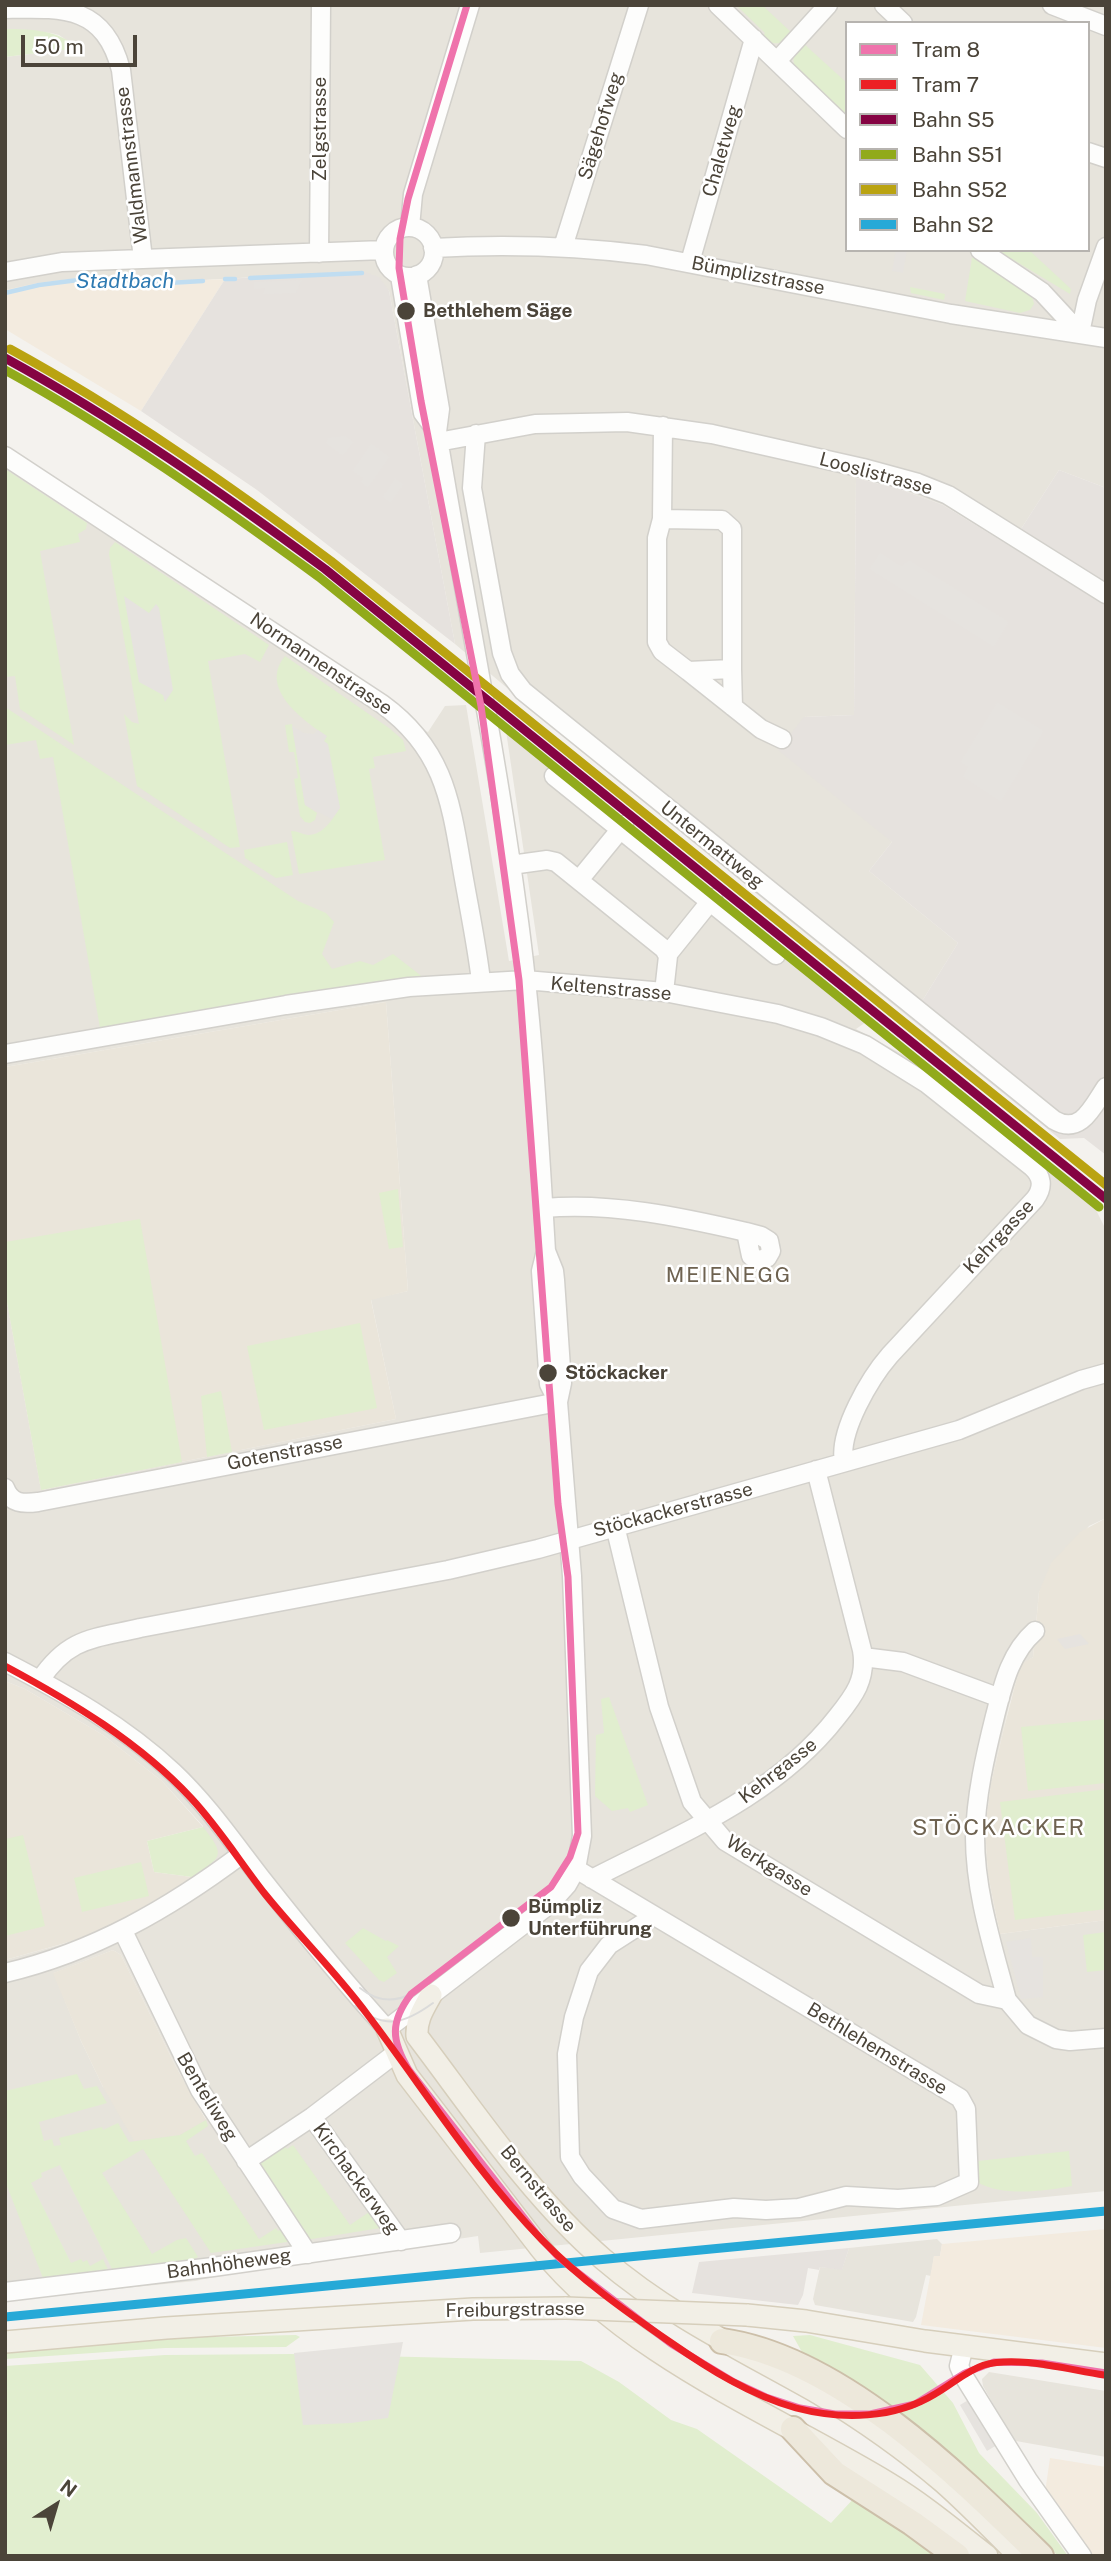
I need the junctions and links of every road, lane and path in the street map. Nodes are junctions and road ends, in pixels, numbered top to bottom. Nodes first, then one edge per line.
1 (321, 5) edge
2 (470, 5) edge
3 (639, 5) edge
4 (718, 5) edge
5 (828, 5) edge
6 (884, 5) edge
7 (1052, 5) edge
8 (5, 9) edge
9 (75, 9) edge
10 (901, 21) edge
11 (1106, 26) edge
12 (754, 39) junction
13 (777, 61) junction
14 (845, 127) edge
15 (410, 227) junction
16 (563, 247) junction
17 (1106, 247) edge
18 (433, 248) junction
19 (384, 250) junction
20 (983, 252) edge
21 (319, 253) junction
22 (143, 259) junction
23 (690, 262) junction
24 (5, 272) edge
25 (409, 276) junction
26 (1080, 333) junction
27 (1106, 338) edge
28 (663, 426) junction
29 (476, 434) junction
30 (437, 437) junction
31 (5, 456) edge
32 (662, 519) junction
33 (1106, 594) edge
34 (732, 669) junction
35 (688, 671) junction
36 (733, 707) junction
37 (782, 739) dead end
38 (554, 776) dead end
39 (622, 827) junction
40 (511, 865) junction
41 (579, 880) junction
42 (712, 900) junction
43 (667, 954) junction
44 (776, 955) dead end
45 (481, 981) junction
46 (525, 981) junction
47 (664, 992) junction
48 (5, 1054) edge
49 (1106, 1087) edge
50 (1041, 1182) joint
51 (544, 1208) junction
52 (746, 1233) dead end
53 (1106, 1373) edge
54 (558, 1402) junction
55 (844, 1462) junction
56 (816, 1470) junction
57 (10, 1494) edge
58 (615, 1525) junction
59 (569, 1539) junction
60 (1035, 1631) dead end
61 (863, 1657) junction
62 (5, 1662) edge
63 (40, 1680) junction
64 (1000, 1698) junction
65 (708, 1822) junction
66 (242, 1854) junction
67 (576, 1869) junction
68 (592, 1879) junction
69 (654, 1916) junction
70 (123, 1931) junction
71 (5, 1973) edge
72 (432, 1995) junction
73 (1007, 2000) junction
74 (387, 2029) junction
75 (1106, 2038) edge
76 (397, 2053) junction
77 (312, 2117) junction
78 (246, 2161) junction
79 (451, 2233) dead end
80 (401, 2241) junction
81 (308, 2254) junction
82 (5, 2292) edge
83 (722, 2341) junction
84 (5, 2342) edge
85 (961, 2356) junction
86 (1106, 2364) edge
87 (793, 2429) junction
88 (957, 2556) edge
89 (987, 2556) edge
90 (1018, 2556) edge
91 (1041, 2556) edge
92 (1082, 2556) edge

1 - 21 street, Zelgstrasse
2 - 15 street
3 - 16 street, Sägehofweg
4 - 12 street
5 - 13 street
6 - 10 street
7 - 11 street
8 - 9 street
9 - 22 street, Waldmannstrasse
12 - 13 street
12 - 23 street, Chaletweg
13 - 14 street
15 - 18 street
15 - 19 street
16 - 18 street, Bümplizstrasse
16 - 23 street, Bümplizstrasse
17 - 26 street
18 - 25 street
19 - 21 street
19 - 25 street
20 - 26 street
21 - 22 street
22 - 24 street
23 - 26 street, Bümplizstrasse
25 - 30 street
26 - 27 street, Bümplizstrasse
28 - 29 street, Looslistrasse
28 - 32 street
28 - 33 street, Looslistrasse
29 - 30 street, Looslistrasse
29 - 49 street, Untermattweg
30 - 40 street
31 - 45 street, Normannenstrasse
32 - 34 street
32 - 35 street
34 - 35 street
34 - 36 street
35 - 36 street
36 - 37 street
38 - 39 street
39 - 41 street
39 - 42 street
40 - 41 street
40 - 46 street
41 - 43 street
42 - 43 street
42 - 44 street
43 - 47 street
45 - 46 street, Keltenstrasse
45 - 48 street, Keltenstrasse
46 - 47 street, Keltenstrasse
46 - 51 street
47 - 50 street, Keltenstrasse
50 - 55 street, Kehrgasse
51 - 52 street
51 - 54 street
53 - 55 street, Stöckackerstrasse
54 - 57 street, Gotenstrasse
54 - 59 street
55 - 56 street, Stöckackerstrasse
56 - 58 street, Stöckackerstrasse
56 - 61 street, Kehrgasse
58 - 59 street, Stöckackerstrasse
58 - 65 street, Werkgasse
59 - 63 street, Stöckackerstrasse
59 - 67 street
60 - 64 street
61 - 64 street
61 - 65 street, Kehrgasse
62 - 63 street, Bernstrasse
63 - 66 street, Bernstrasse
64 - 73 street
65 - 68 street, Kehrgasse
65 - 73 street, Werkgasse
66 - 70 street
66 - 74 street, Bernstrasse
67 - 68 street, Bethlehemstrasse
67 - 72 street
68 - 69 street, Bethlehemstrasse
69 - 69 street, Bethlehemstrasse
70 - 71 street
70 - 78 street, Benteliweg
72 - 74 street
72 - 83 main road, Bernstrasse
73 - 75 street
74 - 76 main road, Bernstrasse
74 - 83 main road, Bernstrasse
76 - 77 street, Kirchackerweg
76 - 87 main road, Bernstrasse
77 - 78 street, Kirchackerweg
77 - 80 street, Kirchackerweg
78 - 81 street, Benteliweg
79 - 80 street, Bahnhöheweg
80 - 81 street, Bahnhöheweg
81 - 82 street, Bahnhöheweg
83 - 90 main road
83 - 91 highway
84 - 85 main road, Freiburgstrasse, bridge
85 - 86 main road, Freiburgstrasse
85 - 92 street
87 - 88 highway
87 - 89 main road, Bernstrasse

